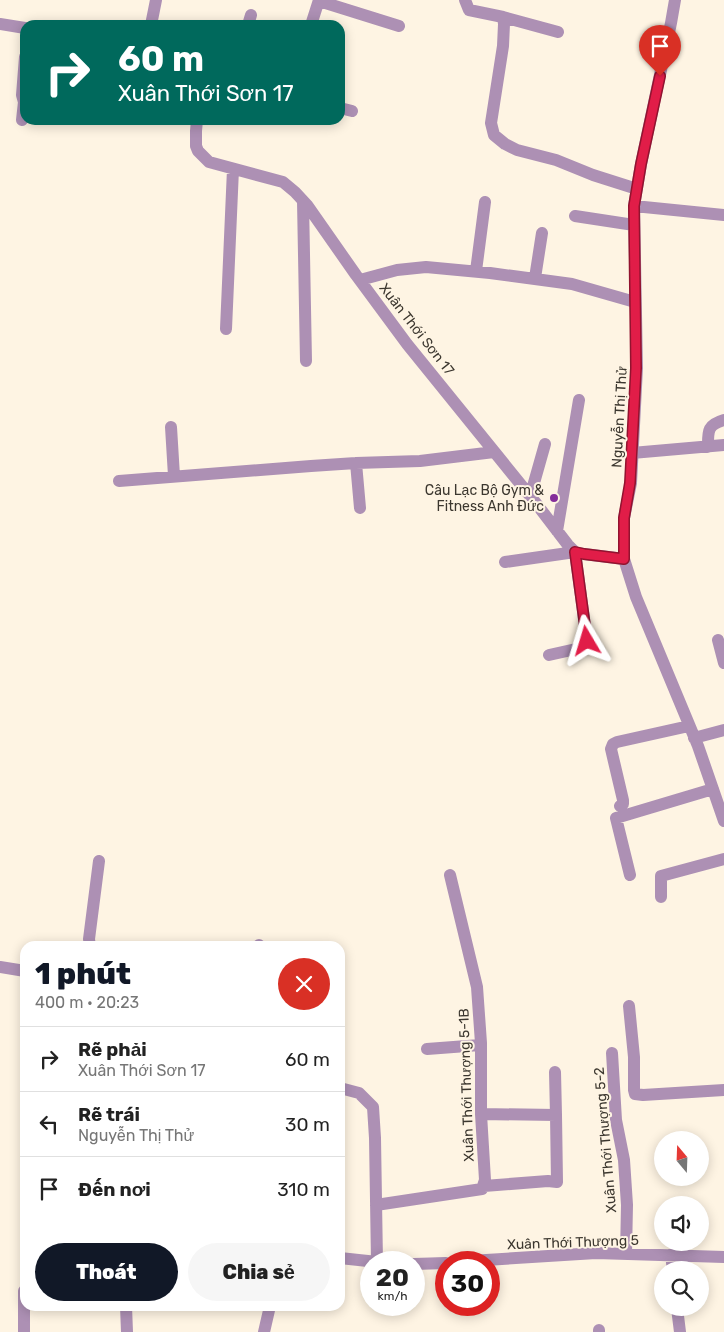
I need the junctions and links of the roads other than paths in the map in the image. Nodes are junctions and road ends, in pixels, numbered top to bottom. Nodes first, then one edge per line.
1 (156, 0) edge
2 (319, 0) edge
3 (465, 0) edge
4 (675, 0) edge
5 (503, 17) junction
6 (152, 20) edge
7 (313, 20) edge
8 (0, 24) edge
9 (399, 26) dead end
10 (20, 27) edge
11 (558, 32) dead end
12 (197, 125) edge
13 (233, 169) junction
14 (637, 189) junction
15 (303, 201) junction
16 (485, 202) dead end
17 (634, 206) junction
18 (724, 215) edge
19 (575, 216) dead end
20 (634, 225) junction
21 (542, 234) dead end
22 (476, 272) junction
23 (536, 278) junction
24 (360, 280) junction
25 (635, 302) junction
26 (226, 328) dead end
27 (306, 361) dead end
28 (579, 400) dead end
29 (724, 420) edge
30 (171, 427) dead end
31 (546, 444) dead end
32 (724, 445) edge
33 (708, 447) junction
34 (494, 452) junction
35 (632, 454) junction
36 (356, 463) junction
37 (174, 476) junction
38 (119, 481) dead end
39 (530, 497) junction
40 (360, 508) dead end
41 (557, 531) junction
42 (575, 552) junction
43 (624, 559) junction
44 (505, 562) dead end
45 (718, 640) dead end
46 (549, 655) dead end
47 (724, 662) edge
48 (689, 726) junction
49 (724, 730) edge
50 (694, 738) junction
51 (713, 789) junction
52 (620, 806) dead end
53 (724, 821) edge
54 (724, 858) edge
55 (99, 861) dead end
56 (450, 875) dead end
57 (630, 875) dead end
58 (661, 896) dead end
59 (90, 941) edge
60 (0, 967) edge
61 (20, 970) edge
62 (628, 1006) dead end
63 (480, 1045) junction
64 (428, 1049) dead end
65 (612, 1053) dead end
66 (555, 1072) dead end
67 (345, 1089) edge
68 (724, 1090) edge
69 (481, 1114) junction
70 (556, 1115) junction
71 (484, 1186) junction
72 (376, 1205) junction
73 (376, 1251) edge
74 (626, 1254) junction
75 (671, 1255) junction
76 (724, 1256) edge
77 (345, 1259) edge
78 (500, 1259) edge
79 (360, 1260) edge
80 (672, 1261) edge
81 (24, 1311) edge
82 (126, 1311) edge
83 (269, 1311) edge
84 (678, 1316) edge
85 (24, 1332) edge
86 (127, 1332) edge
87 (264, 1332) edge
88 (680, 1332) edge

1 - 6 street
2 - 7 street
2 - 9 street
3 - 5 street
4 - 14 street, Nguyễn Thị Thử
5 - 11 street
5 - 14 street
8 - 10 street
12 - 13 street, Xuân Thới Sơn 17
13 - 15 street, Xuân Thới Sơn 17
13 - 26 street
14 - 17 street, Nguyễn Thị Thử
15 - 24 street, Xuân Thới Sơn 17
15 - 27 street
16 - 22 street
17 - 18 street
17 - 20 street, Nguyễn Thị Thử
19 - 20 street
20 - 25 street, Nguyễn Thị Thử
21 - 23 street
22 - 23 street
22 - 24 street
23 - 25 street
24 - 34 street, Xuân Thới Sơn 17
25 - 35 street, Nguyễn Thị Thử
28 - 41 street
29 - 33 street
30 - 37 street
31 - 39 street
32 - 33 street
33 - 35 street
34 - 36 street
34 - 39 street, Xuân Thới Sơn 17
35 - 43 street, Nguyễn Thị Thử
36 - 37 street
36 - 40 street
37 - 38 street
39 - 41 street, Xuân Thới Sơn 17
41 - 42 street, Xuân Thới Sơn 17
42 - 43 street
42 - 44 street
42 - 46 street
43 - 48 street, Nguyễn Thị Thử
45 - 47 street
48 - 50 street, Nguyễn Thị Thử
48 - 52 street
49 - 50 street
50 - 51 street, Nguyễn Thị Thử
51 - 53 street, Nguyễn Thị Thử
51 - 57 street
54 - 58 street
55 - 59 street
56 - 63 street, Xuân Thới Thượng 5-1B
60 - 61 street
62 - 68 street
63 - 64 street
63 - 69 street, Xuân Thới Thượng 5-1B
65 - 74 street, Xuân Thới Thượng 5-2
66 - 70 street
67 - 72 street
69 - 70 street
69 - 71 street, Xuân Thới Thượng 5-1B
70 - 71 street
71 - 72 street
72 - 73 street
74 - 75 street, Xuân Thới Thượng 5
74 - 78 street, Xuân Thới Thượng 5
75 - 76 street, Xuân Thới Thượng 5
75 - 80 street
77 - 79 street
81 - 85 street
82 - 86 street
83 - 87 street
84 - 88 street

